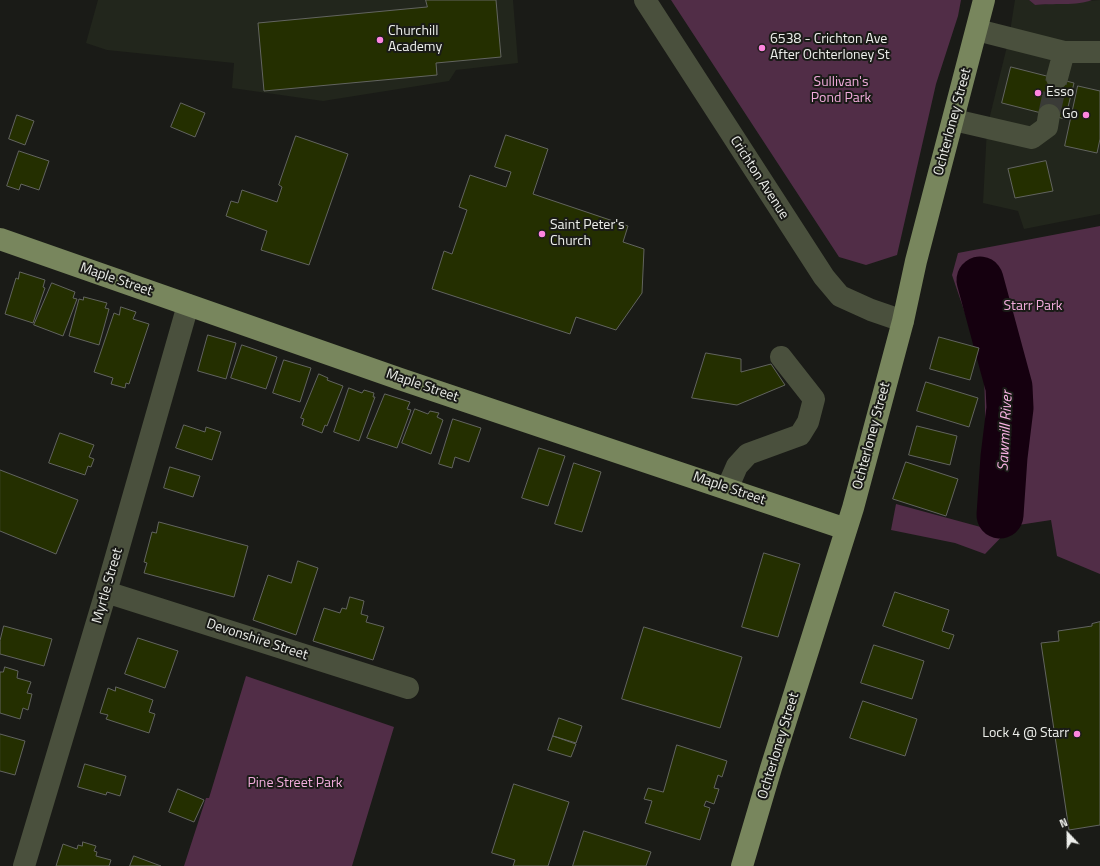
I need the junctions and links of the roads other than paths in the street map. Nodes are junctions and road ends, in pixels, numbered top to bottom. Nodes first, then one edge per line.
1 (645, 0) edge
2 (984, 0) edge
3 (977, 30) junction
4 (1064, 52) junction
5 (1100, 52) edge
6 (1056, 78) tunnel mouth
7 (1050, 115) tunnel mouth
8 (954, 120) junction
9 (0, 240) edge
10 (188, 305) junction
11 (904, 321) junction
12 (781, 357) dead end
13 (727, 489) junction
14 (846, 529) junction
15 (106, 592) junction
16 (408, 688) dead end
17 (24, 866) edge
18 (742, 866) edge

1 - 11 street, Crichton Avenue
2 - 3 main road, Ochterloney Street
3 - 4 street
3 - 8 main road, Ochterloney Street
4 - 5 street
4 - 6 street
7 - 8 street
8 - 11 main road, Ochterloney Street
9 - 10 main road, Maple Street
10 - 13 main road, Maple Street
10 - 15 street, Myrtle Street
11 - 14 main road, Ochterloney Street
12 - 13 street
13 - 14 main road, Maple Street
14 - 18 main road, Ochterloney Street
15 - 16 street, Devonshire Street
15 - 17 street, Myrtle Street

